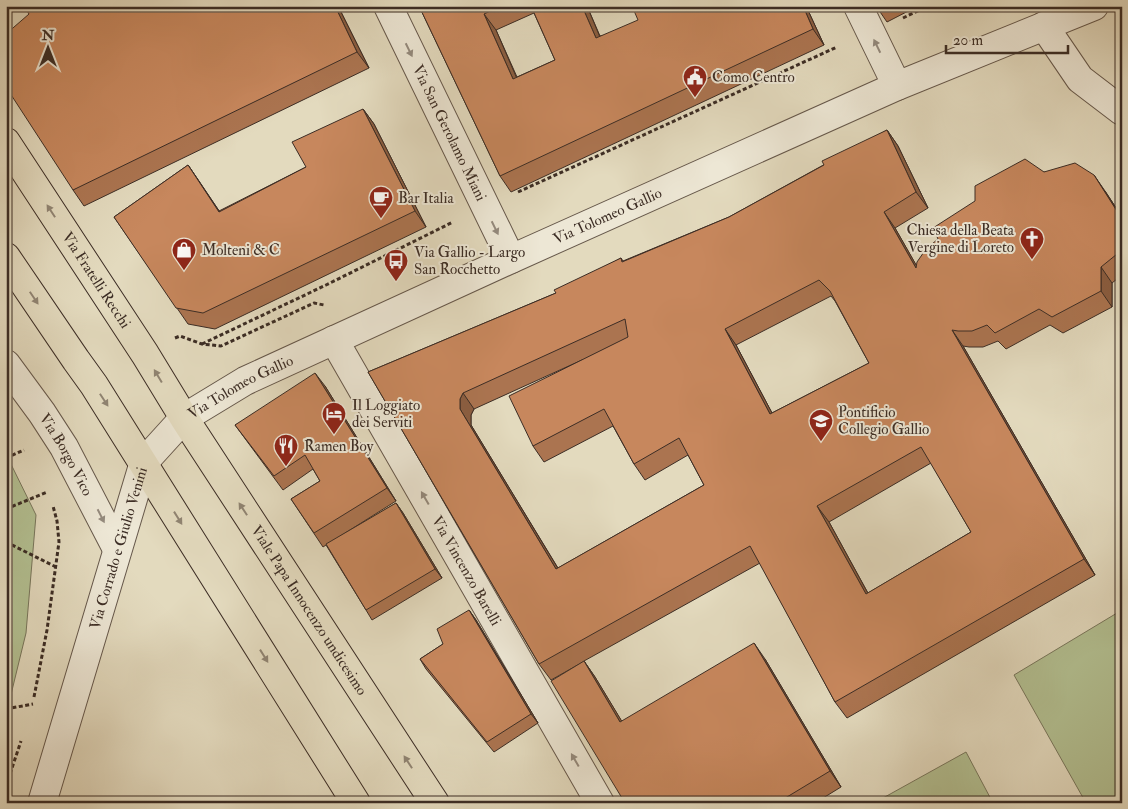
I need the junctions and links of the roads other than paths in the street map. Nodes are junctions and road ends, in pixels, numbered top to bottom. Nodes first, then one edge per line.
1 (388, 6) edge
2 (858, 6) edge
3 (1094, 6) edge
4 (1044, 26) junction
5 (897, 86) junction
6 (1122, 111) edge
7 (6, 142) edge
8 (6, 257) edge
9 (511, 259) junction
10 (334, 340) junction
11 (6, 364) edge
12 (184, 418) junction
13 (144, 462) junction
14 (118, 549) junction
15 (42, 803) edge
16 (55, 803) edge
17 (356, 803) edge
18 (435, 803) edge
19 (600, 803) edge

1 -> 9 street, Via San Gerolamo Miani
5 -> 2 street
3 - 4 street, Via Tolomeo Gallio
4 - 5 street, Via Tolomeo Gallio
4 - 6 street
5 - 9 street, Via Tolomeo Gallio
12 -> 7 main road, Via Fratelli Recchi
8 -> 13 main road
9 - 10 street, Via Tolomeo Gallio
10 - 12 street, Via Tolomeo Gallio
19 -> 10 street, Via Vincenzo Barelli
11 -> 14 street, Via Borgo Vico
12 - 13 street, Via Tolomeo Gallio
18 -> 12 main road, Viale Papa Innocenzo undicesimo
13 - 14 street, Via Corrado e Giulio Venini
13 - 16 street, Via Corrado e Giulio Venini
13 -> 17 main road
14 - 15 street, Via Corrado e Giulio Venini

